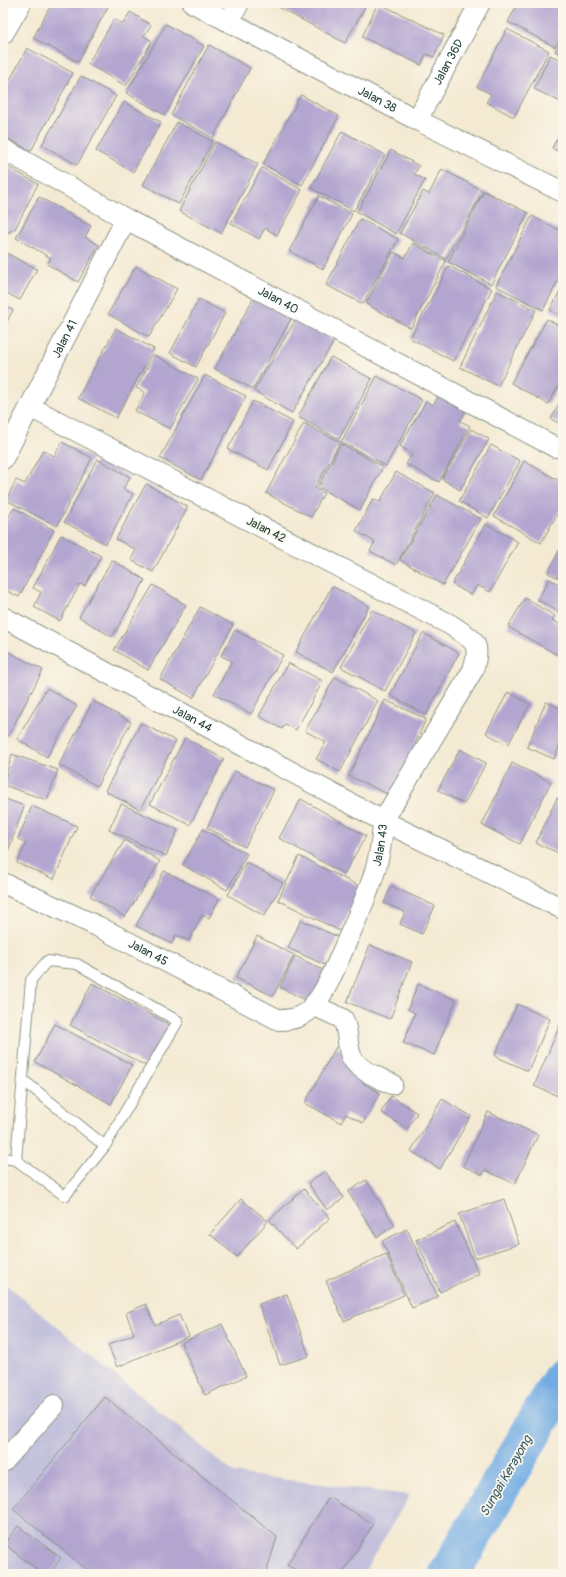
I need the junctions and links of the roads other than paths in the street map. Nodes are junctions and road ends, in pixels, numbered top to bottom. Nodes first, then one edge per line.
1 (21, 3) edge
2 (193, 3) edge
3 (239, 3) edge
4 (480, 3) edge
5 (229, 22) junction
6 (3, 34) edge
7 (417, 120) junction
8 (3, 150) edge
9 (563, 192) edge
10 (126, 219) junction
11 (30, 407) junction
12 (555, 447) dead end
13 (3, 459) edge
14 (3, 617) edge
15 (473, 670) joint
16 (383, 821) junction
17 (3, 883) edge
18 (563, 909) edge
19 (314, 1005) junction
20 (293, 1020) joint
21 (23, 1080) junction
22 (392, 1084) dead end
23 (105, 1146) junction
24 (3, 1158) edge
25 (16, 1160) junction
26 (54, 1405) dead end
27 (3, 1462) edge

1 - 6 street
2 - 5 street, Jalan 38
3 - 5 street
4 - 7 street, Jalan 36D
5 - 7 street, Jalan 38
7 - 9 street, Jalan 38
8 - 10 street, Jalan 40
10 - 11 street, Jalan 41
10 - 12 street, Jalan 40
11 - 13 street, Jalan 41
11 - 15 street, Jalan 42
14 - 16 street, Jalan 44
15 - 16 street, Jalan 43
16 - 18 street, Jalan 44
16 - 19 street, Jalan 43
17 - 20 street, Jalan 45
19 - 20 street, Jalan 43
19 - 22 street
21 - 23 lane
21 - 23 lane
21 - 25 lane
23 - 25 lane
24 - 25 lane
26 - 27 street

